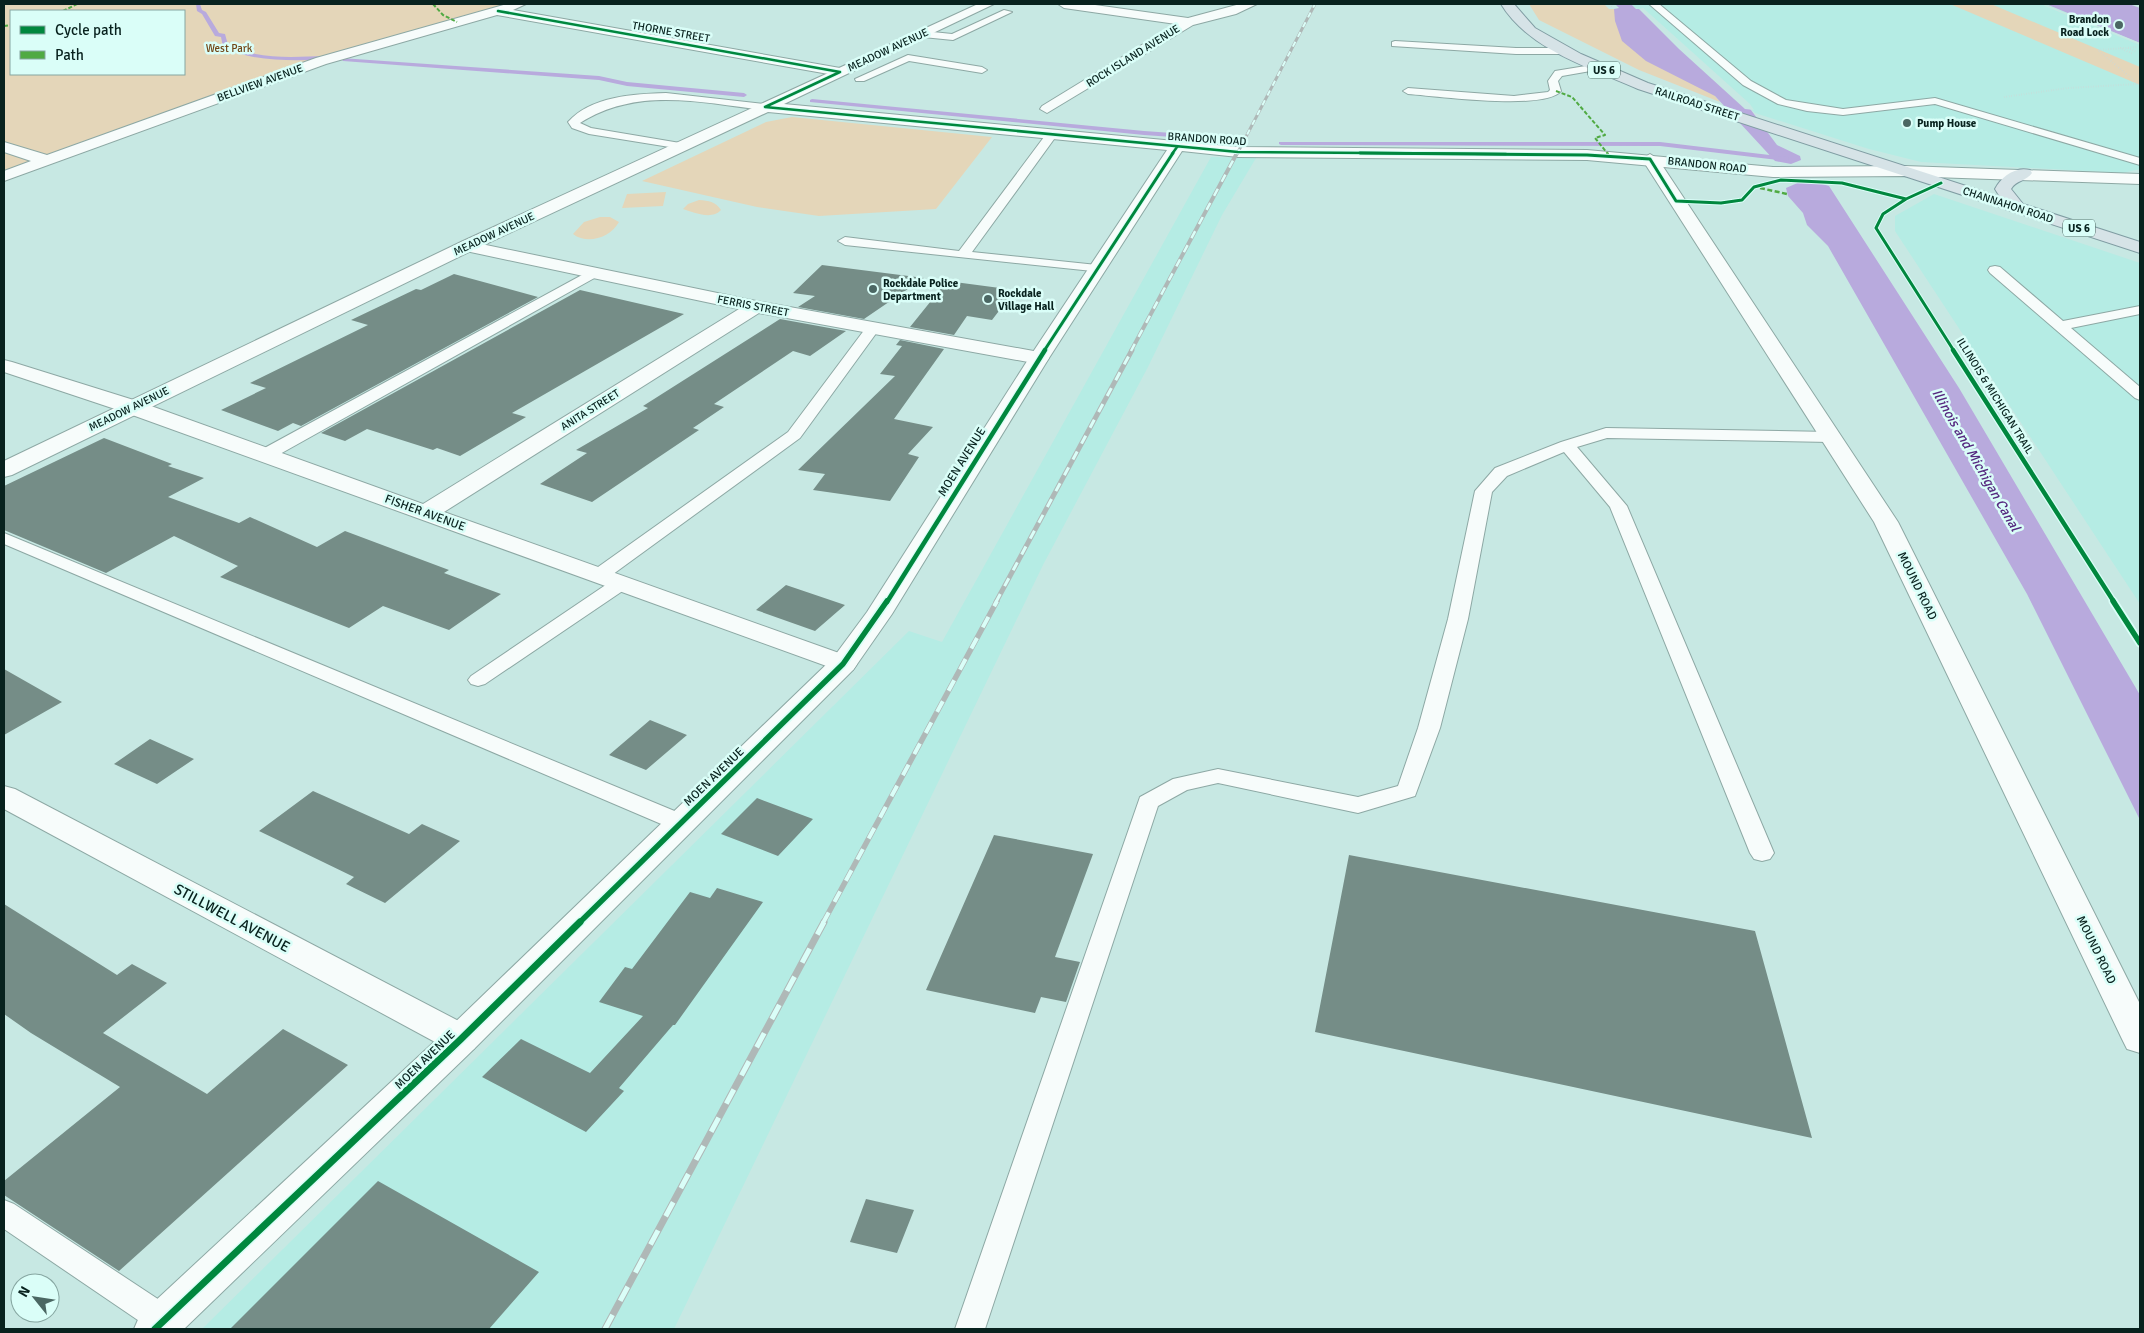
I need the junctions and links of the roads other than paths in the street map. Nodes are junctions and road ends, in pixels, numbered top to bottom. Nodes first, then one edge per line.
1 (520, 4) edge
2 (988, 4) edge
3 (1064, 4) edge
4 (1251, 4) edge
5 (1507, 4) edge
6 (1654, 4) edge
7 (498, 11) junction
8 (1006, 12) dead end
9 (1188, 22) junction
10 (923, 34) junction
11 (1395, 44) dead end
12 (1565, 51) junction
13 (869, 58) junction
14 (893, 63) junction
15 (1598, 67) junction
16 (982, 70) dead end
17 (840, 72) junction
18 (860, 79) dead end
19 (1408, 92) dead end
20 (765, 107) junction
21 (1047, 109) dead end
22 (1051, 135) junction
23 (4, 146) edge
24 (682, 146) junction
25 (1177, 147) junction
26 (1650, 159) junction
27 (46, 160) junction
28 (2140, 162) edge
29 (1904, 171) junction
30 (2024, 173) junction
31 (4, 176) edge
32 (2140, 179) edge
33 (2017, 208) junction
34 (846, 241) dead end
35 (467, 246) junction
36 (2140, 248) edge
37 (964, 255) junction
38 (1098, 269) junction
39 (1995, 270) dead end
40 (593, 273) junction
41 (756, 307) junction
42 (2140, 310) edge
43 (2060, 326) junction
44 (873, 328) junction
45 (1039, 358) junction
46 (5, 366) dead end
47 (2140, 395) edge
48 (132, 407) junction
49 (1830, 437) junction
50 (1567, 445) junction
51 (265, 455) junction
52 (4, 470) edge
53 (425, 513) junction
54 (4, 538) edge
55 (609, 580) junction
56 (843, 664) junction
57 (478, 680) dead end
58 (4, 796) edge
59 (681, 823) junction
60 (1762, 853) dead end
61 (2140, 1039) edge
62 (461, 1040) junction
63 (4, 1213) edge
64 (160, 1325) edge
65 (970, 1329) edge

1 - 7 street, BELLVIEW AVENUE
2 - 10 street, MEADOW AVENUE
3 - 9 street
4 - 9 street, ROCK ISLAND AVENUE
5 - 12 main road, RAILROAD STREET / US 6
6 - 28 lane
7 - 17 street, THORNE STREET
7 - 27 street, BELLVIEW AVENUE
8 - 10 lane
9 - 21 street, ROCK ISLAND AVENUE
10 - 13 street, MEADOW AVENUE
11 - 12 lane
12 - 15 main road, RAILROAD STREET / US 6
13 - 14 lane
13 - 17 street, MEADOW AVENUE
14 - 16 lane
14 - 18 lane
15 - 19 lane
15 - 29 main road, RAILROAD STREET / US 6
17 - 20 street, MEADOW AVENUE
20 - 22 street, BRANDON ROAD
20 - 24 street, MEADOW AVENUE
20 - 24 lane
22 - 25 street, BRANDON ROAD
22 - 37 lane
23 - 27 street
24 - 35 street, MEADOW AVENUE
25 - 26 street, BRANDON ROAD
25 - 38 street, MOEN AVENUE
26 - 29 street, BRANDON ROAD
26 - 49 street, MOUND ROAD
27 - 31 street, BELLVIEW AVENUE
29 - 30 street, BRANDON ROAD
29 - 33 main road, CHANNAHON ROAD / US 6
30 - 32 street, BRANDON ROAD
30 - 33 main road
33 - 36 main road, CHANNAHON ROAD / US 6
34 - 37 lane
35 - 40 street, FERRIS STREET
35 - 48 street, MEADOW AVENUE
37 - 38 lane
38 - 45 street, MOEN AVENUE
39 - 43 lane
40 - 41 street, FERRIS STREET
40 - 51 lane
41 - 44 street, FERRIS STREET
41 - 53 street, ANITA STREET
42 - 43 lane
43 - 47 lane
44 - 45 street, FERRIS STREET
44 - 55 lane
45 - 56 street, MOEN AVENUE
46 - 48 street, FISHER AVENUE
48 - 51 street, FISHER AVENUE
48 - 52 street, MEADOW AVENUE
49 - 50 lane
49 - 61 street, MOUND ROAD
50 - 60 lane
50 - 65 lane
51 - 53 street, FISHER AVENUE
53 - 55 street, FISHER AVENUE
54 - 59 lane
55 - 56 street, FISHER AVENUE
55 - 57 lane
56 - 59 street, MOEN AVENUE
58 - 62 street, STILLWELL AVENUE
59 - 62 street, MOEN AVENUE
62 - 64 street, MOEN AVENUE
63 - 64 lane

